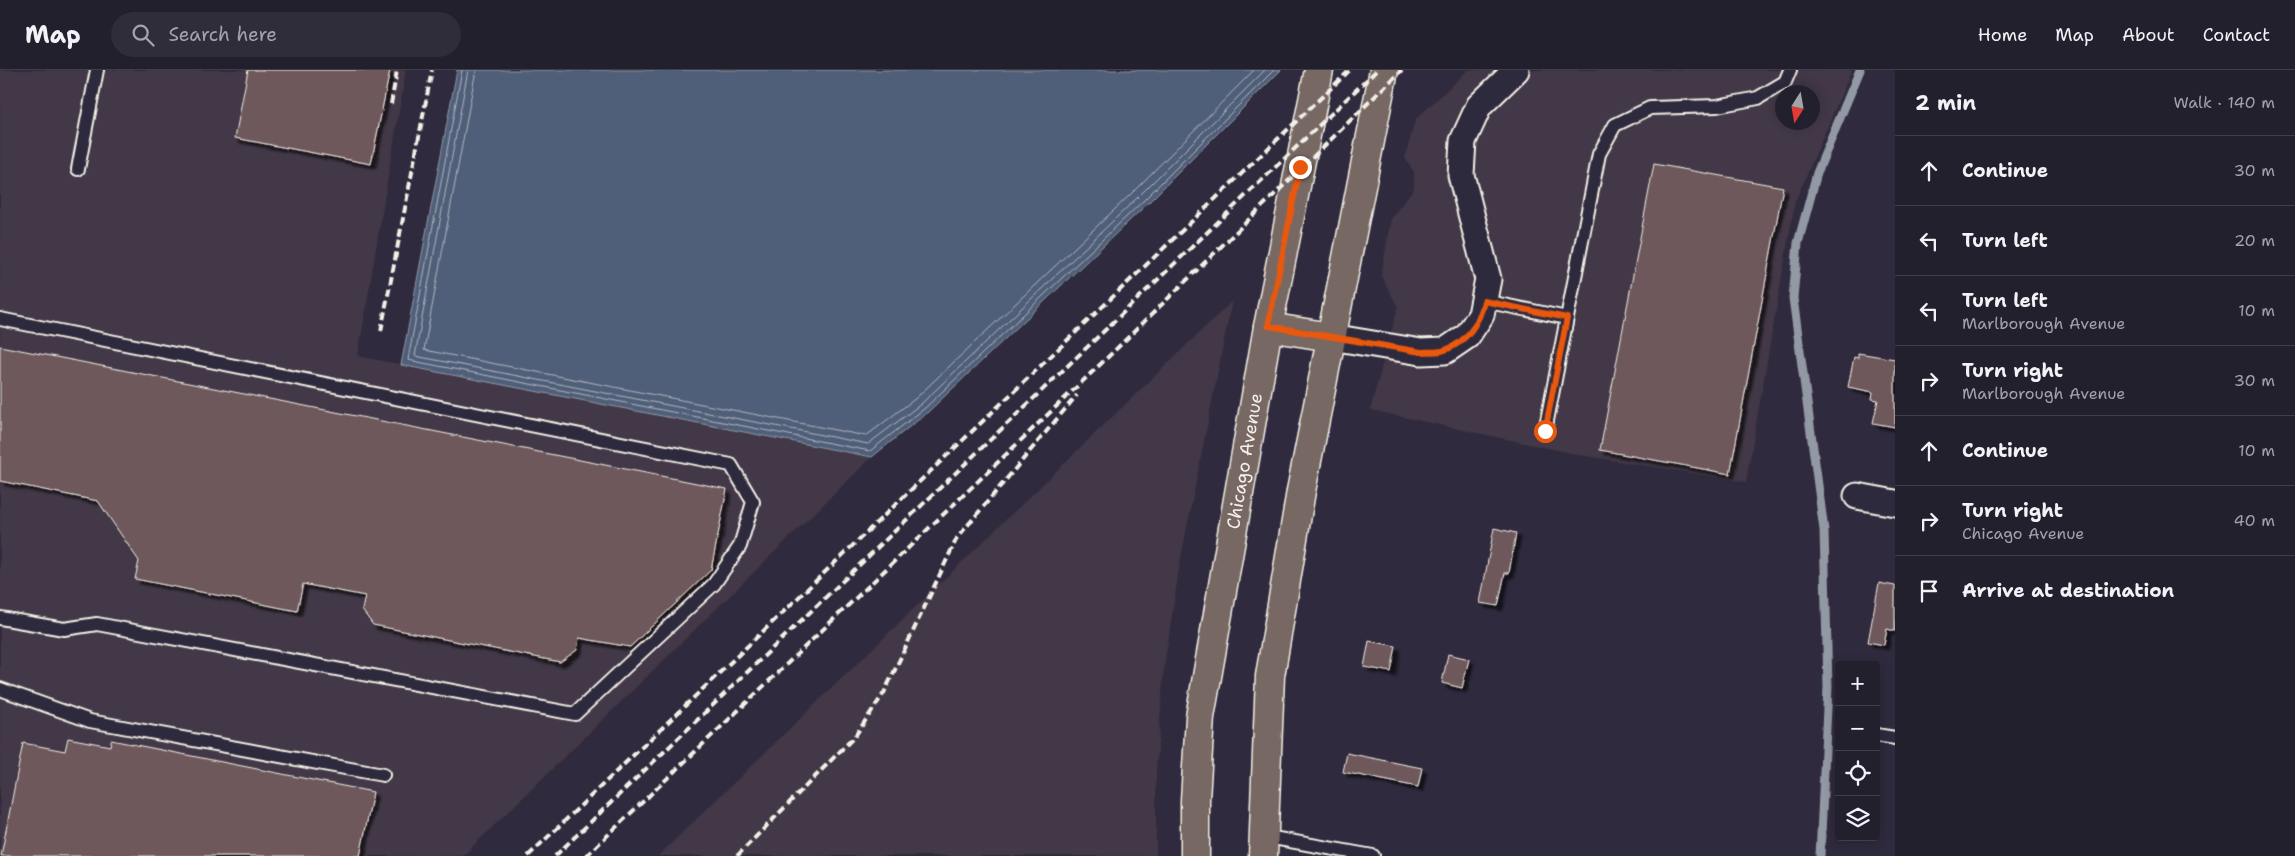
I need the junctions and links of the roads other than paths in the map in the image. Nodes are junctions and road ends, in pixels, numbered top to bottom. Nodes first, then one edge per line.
1 (97, 70) edge
2 (1320, 70) edge
3 (1384, 70) edge
4 (1516, 70) edge
5 (1790, 70) edge
6 (78, 168) dead end
7 (1484, 301) junction
8 (1567, 318) junction
9 (0, 319) edge
10 (1268, 326) junction
11 (1331, 337) junction
12 (1545, 431) dead end
13 (1858, 496) dead end
14 (1895, 503) edge
15 (0, 618) edge
16 (0, 689) edge
17 (1880, 736) edge
18 (1895, 738) edge
19 (383, 776) dead end
20 (1262, 846) edge
21 (1195, 856) edge
22 (1372, 856) edge

1 - 6 lane
2 - 10 main road, Chicago Avenue
3 - 11 main road
4 - 7 street
5 - 8 lane
7 - 8 lane
7 - 11 street
8 - 12 lane
9 - 15 lane
10 - 11 main road
10 - 21 main road, Chicago Avenue
11 - 20 main road
13 - 14 street
16 - 19 lane
17 - 18 lane
20 - 22 lane

